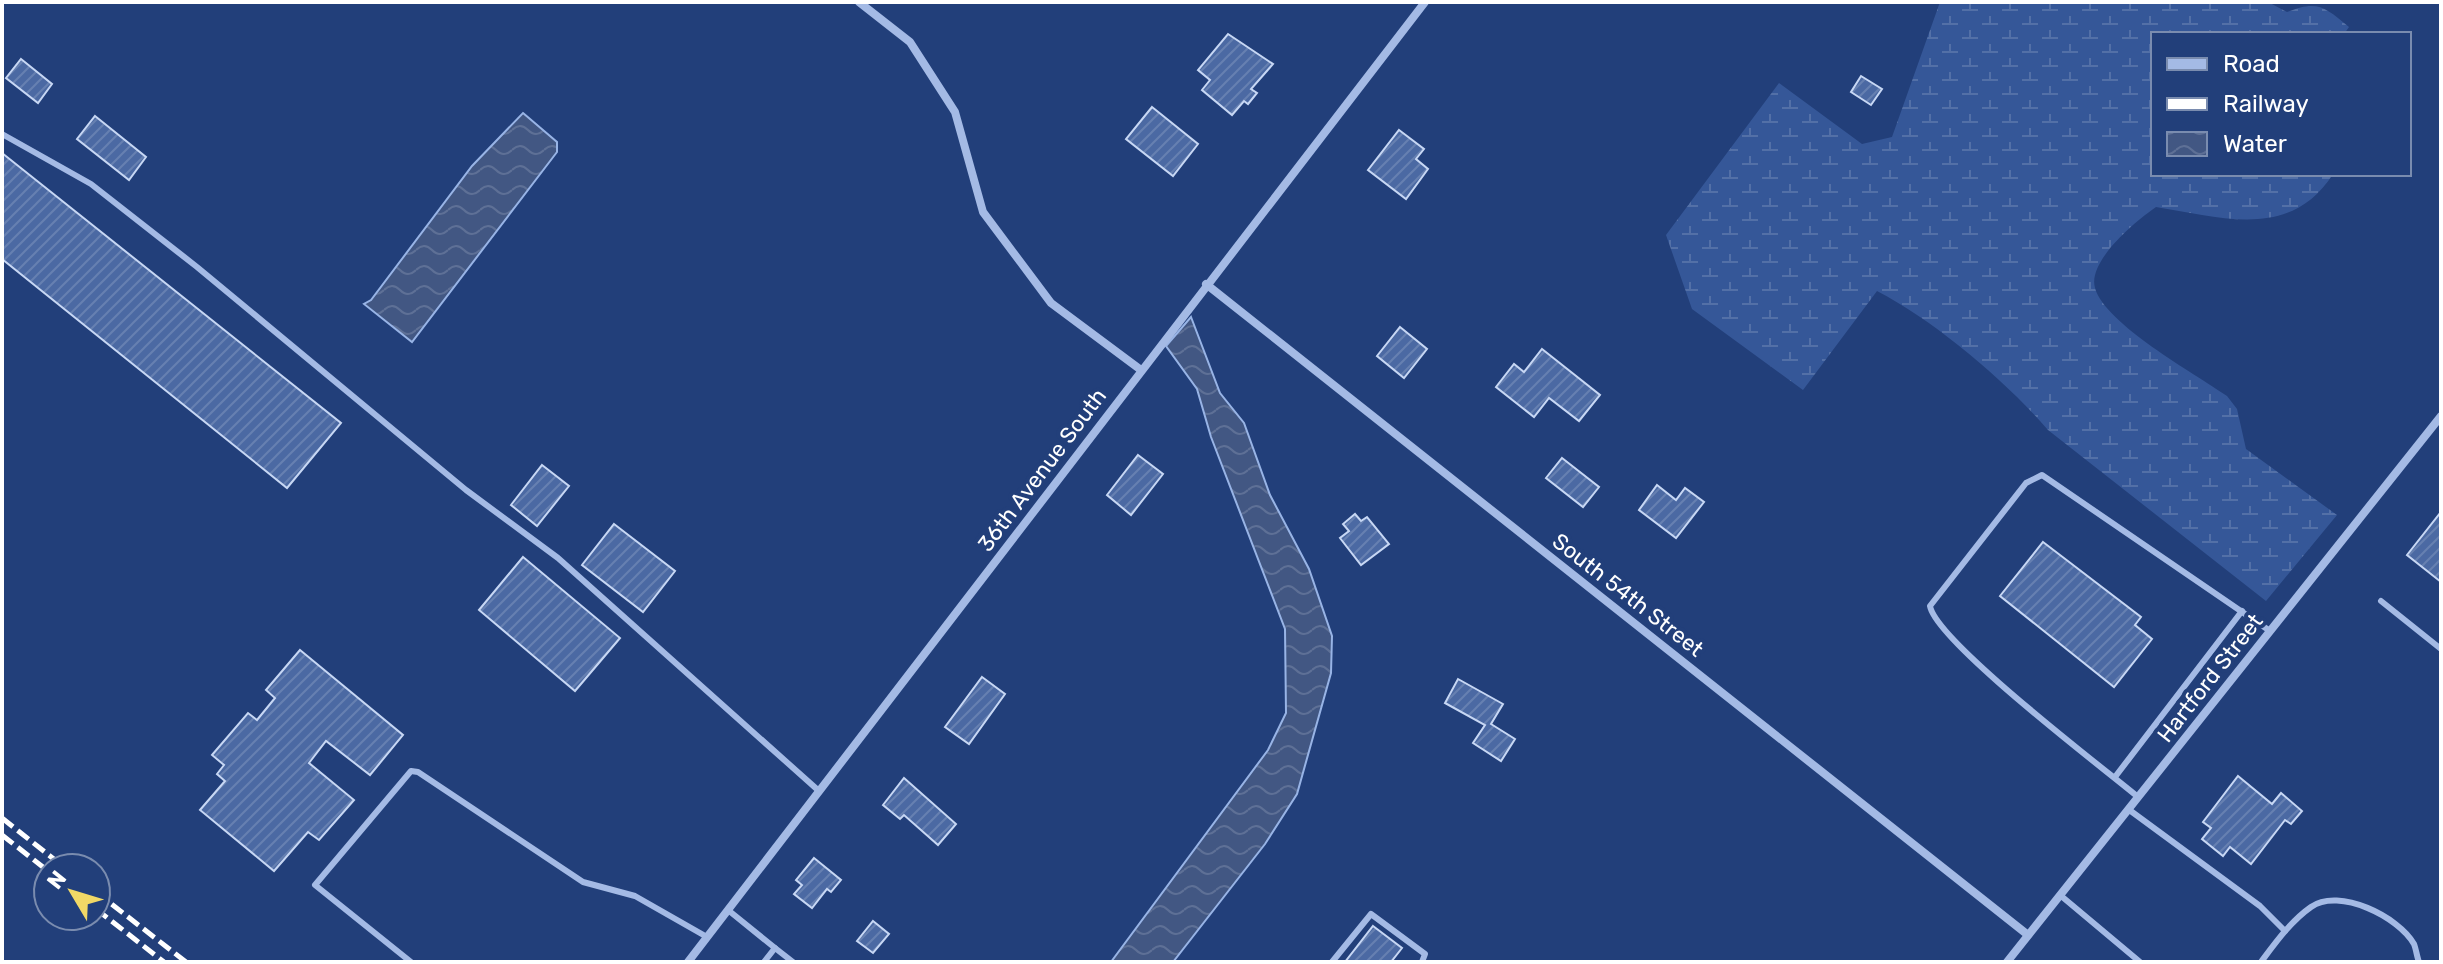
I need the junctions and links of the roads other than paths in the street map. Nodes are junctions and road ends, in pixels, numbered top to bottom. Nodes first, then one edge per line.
1 (859, 2) edge
2 (1425, 2) edge
3 (2, 134) edge
4 (1206, 284) junction
5 (1141, 370) junction
6 (2441, 416) edge
7 (2381, 601) dead end
8 (2242, 611) junction
9 (2270, 631) junction
10 (2441, 649) edge
11 (2115, 777) junction
12 (819, 791) junction
13 (2138, 797) junction
14 (2128, 809) junction
15 (2060, 895) junction
16 (728, 910) junction
17 (2285, 931) junction
18 (2028, 935) junction
19 (707, 937) junction
20 (775, 948) junction
21 (690, 961) edge
22 (411, 962) edge
23 (764, 962) edge
24 (793, 962) edge
25 (1332, 962) edge
26 (1422, 962) edge
27 (2007, 962) edge
28 (2140, 962) edge
29 (2261, 962) edge
30 (2419, 962) edge

1 - 5 street
2 - 4 street, 36th Avenue South
3 - 12 lane
4 - 5 street, 36th Avenue South
4 - 18 street, South 54th Street
5 - 12 street, 36th Avenue South
6 - 9 street, Hartford Street
7 - 10 lane
8 - 9 lane
8 - 11 lane
8 - 11 lane
9 - 13 street, Hartford Street
11 - 13 lane
12 - 16 street, 36th Avenue South
13 - 14 street, Hartford Street
14 - 15 street, Hartford Street
14 - 17 lane
15 - 18 street, Hartford Street
15 - 28 lane
16 - 19 street, 36th Avenue South
16 - 20 lane
17 - 29 lane
17 - 30 lane
18 - 27 street, Hartford Street
19 - 21 street, 36th Avenue South
19 - 22 lane
20 - 23 lane
20 - 24 lane
25 - 26 lane

